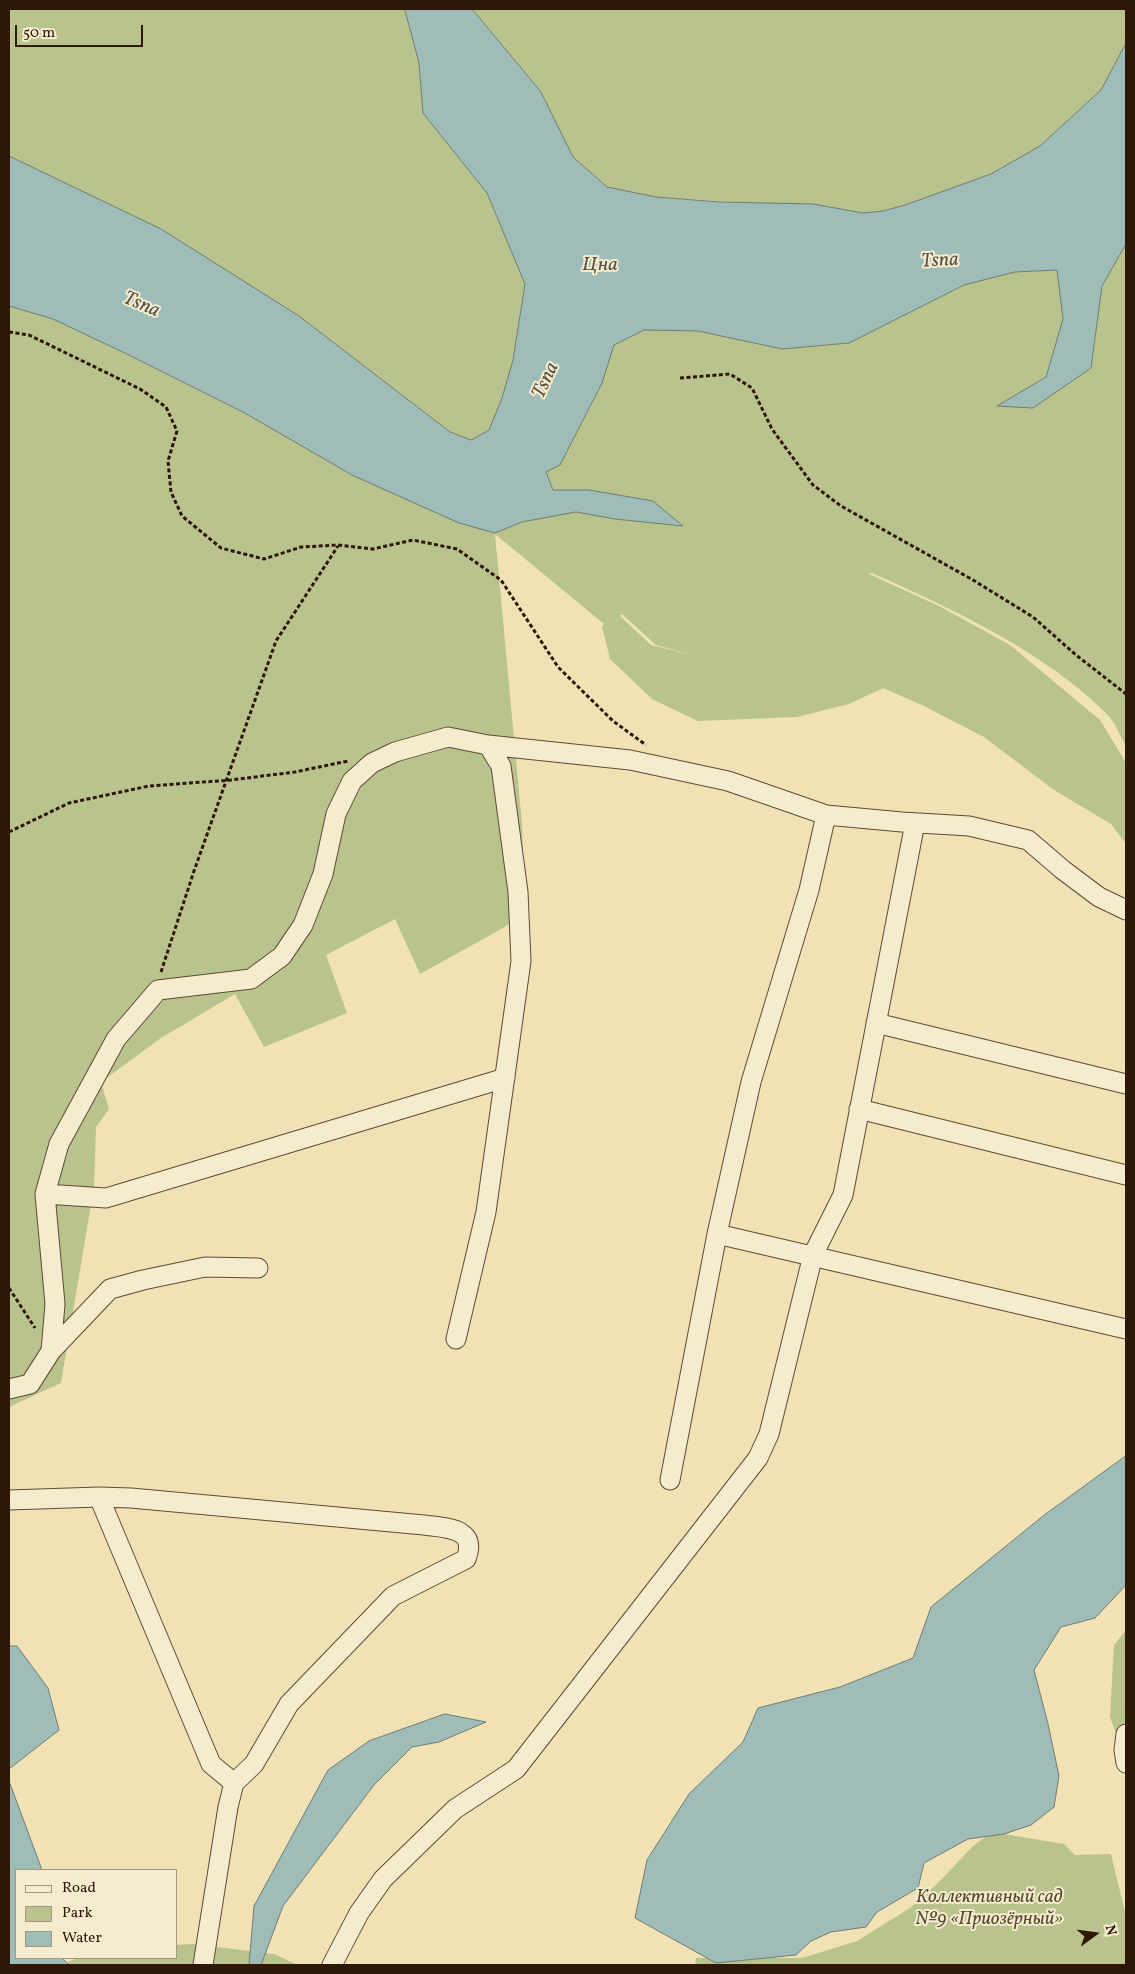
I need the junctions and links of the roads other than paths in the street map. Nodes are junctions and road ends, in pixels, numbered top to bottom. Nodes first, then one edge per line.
1 (488, 745) junction
2 (826, 815) junction
3 (915, 823) junction
4 (1126, 910) edge
5 (876, 1023) junction
6 (505, 1078) junction
7 (1126, 1084) edge
8 (860, 1109) junction
9 (1126, 1175) edge
10 (45, 1194) junction
11 (717, 1234) junction
12 (813, 1256) junction
13 (258, 1268) dead end
14 (1126, 1329) edge
15 (456, 1339) dead end
16 (51, 1351) junction
17 (9, 1389) edge
18 (670, 1480) dead end
19 (99, 1497) junction
20 (9, 1500) edge
21 (1126, 1734) edge
22 (1126, 1763) edge
23 (234, 1783) junction
24 (203, 1965) edge
25 (332, 1965) edge

1 - 2 lane
1 - 6 lane
1 - 10 lane
2 - 3 lane
2 - 11 lane
3 - 4 lane
3 - 5 lane
5 - 7 lane
5 - 8 lane
6 - 10 lane
6 - 15 lane
8 - 9 lane
8 - 12 lane
10 - 16 lane
11 - 12 lane
11 - 18 lane
12 - 14 lane
12 - 25 lane
13 - 16 lane
16 - 17 lane
19 - 20 lane
19 - 23 lane
19 - 23 lane
21 - 22 lane
23 - 24 lane

